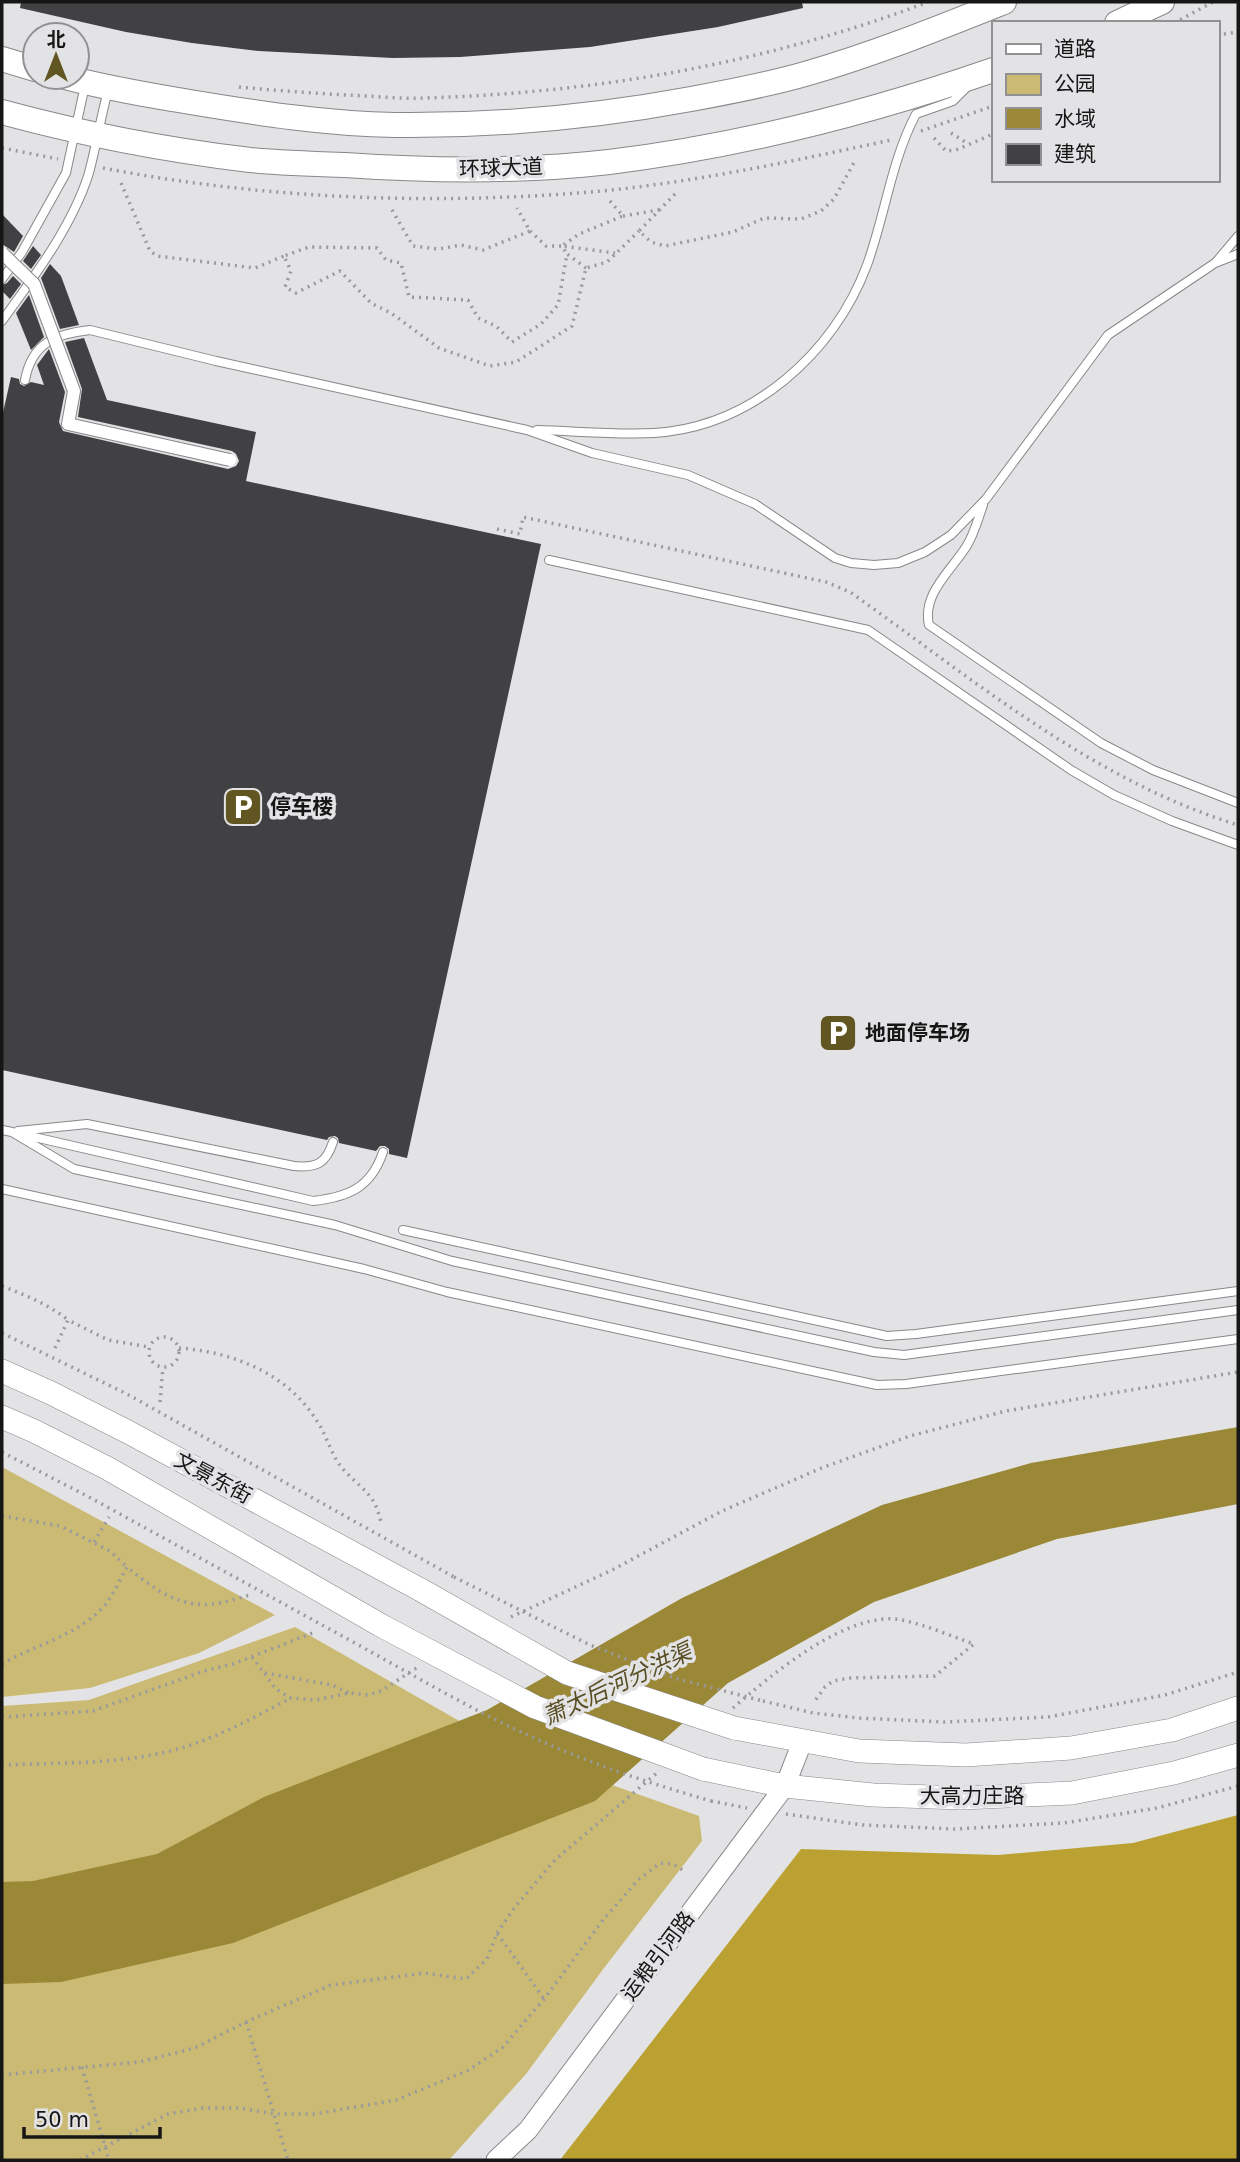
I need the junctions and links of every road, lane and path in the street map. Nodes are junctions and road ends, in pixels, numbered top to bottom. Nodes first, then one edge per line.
1 (928, 2) edge
2 (1004, 2) edge
3 (1162, 2) edge
4 (1213, 2) edge
5 (1120, 21) edge
6 (1178, 21) edge
7 (1238, 32) edge
8 (1219, 35) edge
9 (2, 59) edge
10 (21, 65) edge
11 (986, 73) edge
12 (91, 84) edge
13 (237, 86) dead end
14 (86, 91) edge
15 (86, 91) edge
16 (2, 111) edge
17 (85, 133) junction
18 (950, 133) dead end
19 (992, 134) edge
20 (934, 138) dead end
21 (968, 144) junction
22 (856, 159) dead end
23 (121, 183) dead end
24 (675, 194) dead end
25 (610, 201) dead end
26 (516, 208) dead end
27 (392, 210) dead end
28 (660, 210) junction
29 (623, 216) junction
30 (530, 231) junction
31 (639, 231) junction
32 (1238, 236) edge
33 (562, 246) junction
34 (2, 253) edge
35 (615, 253) junction
36 (567, 254) junction
37 (1238, 254) edge
38 (284, 257) junction
39 (1215, 263) junction
40 (586, 268) junction
41 (2, 279) edge
42 (2, 321) edge
43 (25, 380) dead end
44 (527, 429) junction
45 (230, 460) dead end
46 (986, 499) junction
47 (497, 529) dead end
48 (664, 547) dead end
49 (549, 560) dead end
50 (1238, 803) edge
51 (1238, 845) edge
52 (2, 1130) edge
53 (12, 1132) junction
54 (333, 1142) dead end
55 (383, 1153) dead end
56 (2, 1189) edge
57 (403, 1230) dead end
58 (2, 1286) edge
59 (1238, 1291) edge
60 (1238, 1310) edge
61 (68, 1320) junction
62 (2, 1333) edge
63 (1238, 1339) edge
64 (149, 1347) junction
65 (55, 1348) dead end
66 (179, 1348) junction
67 (163, 1367) junction
68 (2, 1371) edge
69 (1238, 1372) edge
70 (160, 1402) dead end
71 (2, 1417) edge
72 (2, 1452) edge
73 (2, 1516) edge
74 (108, 1517) dead end
75 (382, 1525) dead end
76 (94, 1542) junction
77 (127, 1567) junction
78 (250, 1595) dead end
79 (507, 1619) dead end
80 (315, 1632) dead end
81 (252, 1657) junction
82 (426, 1662) dead end
83 (2, 1664) edge
84 (1238, 1672) edge
85 (263, 1673) junction
86 (349, 1693) junction
87 (291, 1698) junction
88 (1238, 1708) edge
89 (2, 1717) edge
90 (734, 1728) joint
91 (803, 1741) junction
92 (1238, 1755) edge
93 (2, 1765) edge
94 (703, 1769) joint
95 (785, 1786) junction
96 (711, 1801) dead end
97 (686, 1872) dead end
98 (544, 1999) junction
99 (246, 2022) junction
100 (82, 2067) junction
101 (2, 2075) edge
102 (275, 2114) junction
103 (105, 2146) junction
104 (80, 2160) edge
105 (109, 2160) edge
106 (288, 2160) edge
107 (496, 2160) edge

1 - 13 path
2 - 12 main road
3 - 5 main road
4 - 6 path
7 - 8 path
9 - 10 main road
11 - 17 main road, 环球大道
11 - 44 lane
14 - 17 lane
15 - 17 lane
16 - 17 main road, 环球大道
17 - 41 lane
17 - 42 lane
18 - 21 path
19 - 21 path
20 - 21 path
22 - 31 path
23 - 38 path
24 - 28 path
25 - 29 path
26 - 30 path
27 - 30 path
28 - 29 path
28 - 31 path
29 - 33 path
30 - 33 path
31 - 35 path
32 - 39 lane
33 - 35 path
33 - 36 path
34 - 45 street, bridge
35 - 40 path
36 - 38 path
36 - 40 path
37 - 39 lane
38 - 40 path
39 - 46 lane
43 - 44 lane
44 - 46 lane
46 - 50 lane
47 - 48 path
49 - 51 lane
52 - 53 lane
53 - 54 lane
53 - 55 lane
53 - 60 lane
56 - 63 lane
57 - 59 lane
58 - 61 path
61 - 64 path
61 - 65 path
62 - 84 path, bridge
64 - 66 path
64 - 67 path
66 - 67 path
66 - 75 path
67 - 70 path
68 - 90 main road, 文景东街, bridge
69 - 79 path
71 - 94 main road, 文景东街, bridge
72 - 96 path, bridge
73 - 76 path
74 - 76 path
76 - 77 path
77 - 78 path
77 - 83 path
80 - 81 path
81 - 85 path
81 - 89 path
82 - 86 path
85 - 86 path
85 - 87 path
86 - 87 path
87 - 93 path
88 - 91 main road, 大高力庄路
90 - 91 main road, 大高力庄路
91 - 95 street, 运粮引河路
92 - 95 main road, 大高力庄路
94 - 95 main road, 大高力庄路
95 - 107 street, 运粮引河路
97 - 98 path
98 - 99 path
98 - 102 path
99 - 100 path
99 - 102 path
100 - 101 path
100 - 103 path
102 - 103 path
102 - 106 path
103 - 104 path
103 - 105 path

